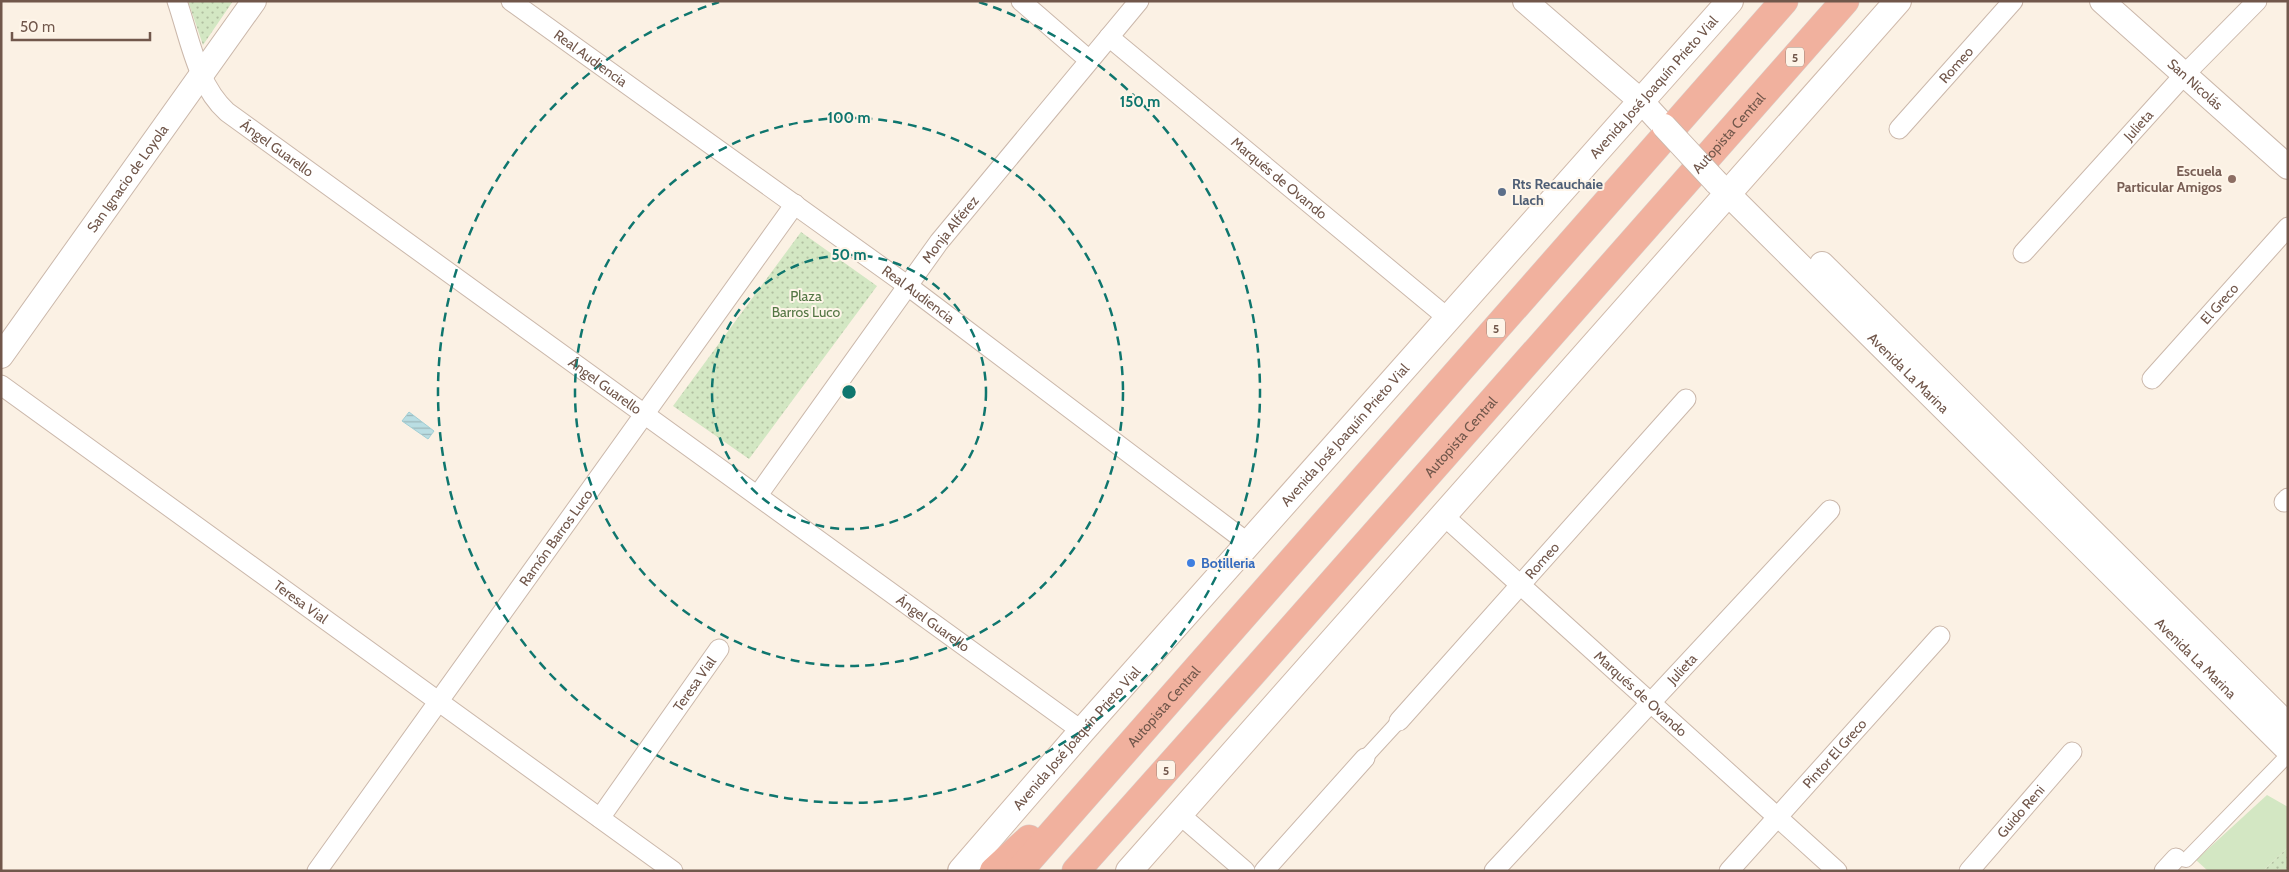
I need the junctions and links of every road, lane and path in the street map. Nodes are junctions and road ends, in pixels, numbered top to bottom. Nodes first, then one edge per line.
1 (177, 1) edge
2 (254, 1) edge
3 (511, 1) edge
4 (1021, 1) edge
5 (1139, 1) edge
6 (1525, 1) edge
7 (1730, 1) edge
8 (1784, 1) edge
9 (1844, 1) edge
10 (1898, 1) edge
11 (2012, 1) edge
12 (2102, 1) edge
13 (2257, 1) edge
14 (1109, 37) junction
15 (1089, 60) junction
16 (2184, 75) junction
17 (201, 76) junction
18 (1642, 102) junction
19 (1899, 129) dead end
20 (2288, 167) edge
21 (1727, 186) junction
22 (795, 204) junction
23 (2288, 227) edge
24 (2023, 253) dead end
25 (908, 286) junction
26 (1449, 319) junction
27 (1, 356) edge
28 (2152, 380) dead end
29 (1, 385) edge
30 (1686, 399) dead end
31 (645, 414) junction
32 (758, 495) junction
33 (1830, 510) dead end
34 (1444, 516) junction
35 (1248, 543) junction
36 (1520, 584) junction
37 (2178, 628) junction
38 (1940, 636) dead end
39 (719, 649) dead end
40 (439, 701) junction
41 (1651, 702) junction
42 (1399, 721) joint
43 (2288, 725) edge
44 (1082, 731) junction
45 (2288, 750) edge
46 (2072, 752) dead end
47 (2288, 755) edge
48 (1365, 758) joint
49 (1100, 778) junction
50 (1179, 814) junction
51 (600, 818) junction
52 (1778, 818) junction
53 (2170, 864) edge
54 (317, 871) edge
55 (673, 871) edge
56 (961, 871) edge
57 (994, 871) edge
58 (1019, 871) edge
59 (1076, 871) edge
60 (1129, 871) edge
61 (1244, 871) edge
62 (1264, 871) edge
63 (1494, 871) edge
64 (1729, 871) edge
65 (1837, 871) edge
66 (1969, 871) edge

1 - 17 street, Ángel Guarello
2 - 17 street, San Ignacio de Loyola
3 - 22 street, Real Audiencia
4 - 15 street
5 - 14 street, Monja Alférez
6 - 18 street, Avenida La Marina
7 - 18 main road, Avenida José Joaquín Prieto Vial
8 - 49 highway, Autopista Central / 5
9 - 59 highway, Autopista Central / 5
10 - 21 main road
11 - 19 street, Romeo
12 - 16 street, San Nicolás
13 - 16 street, Julieta
14 - 15 street, Monja Alférez
14 - 26 street, Marqués de Ovando
15 - 25 street, Monja Alférez
16 - 20 street, San Nicolás
16 - 24 street, Julieta
17 - 27 street, San Ignacio de Loyola
17 - 31 street, Ángel Guarello
18 - 21 street, Avenida La Marina, bridge
18 - 26 main road, Avenida José Joaquín Prieto Vial
21 - 34 main road
21 - 37 street, Avenida La Marina
22 - 25 street, Real Audiencia
22 - 31 street, Ramón Barros Luco
23 - 28 street, El Greco
25 - 32 street, Monja Alférez
25 - 35 street, Real Audiencia
26 - 35 main road, Avenida José Joaquín Prieto Vial
29 - 40 street, Teresa Vial
30 - 36 street, Romeo
31 - 32 street, Ángel Guarello
31 - 40 street, Ramón Barros Luco
32 - 44 street, Ángel Guarello
33 - 41 street, Julieta
34 - 36 street, Marqués de Ovando
34 - 50 main road
35 - 44 main road, Avenida José Joaquín Prieto Vial
36 - 41 street, Marqués de Ovando
36 - 42 street, Romeo
37 - 43 street, Avenida La Marina
37 - 45 street, Avenida La Marina
38 - 52 street, Pintor El Greco
39 - 51 street, Teresa Vial
40 - 51 street, Teresa Vial
40 - 54 street, Ramón Barros Luco
41 - 52 street, Marqués de Ovando
41 - 63 street, Julieta
42 - 48 street
44 - 56 main road, Avenida José Joaquín Prieto Vial
46 - 66 street, Guido Reni
47 - 53 street
48 - 62 street
49 - 57 highway
49 - 58 highway, Autopista Central / 5
50 - 60 main road
50 - 61 street
51 - 55 street, Teresa Vial
52 - 64 street, Pintor El Greco
52 - 65 street, Marqués de Ovando

